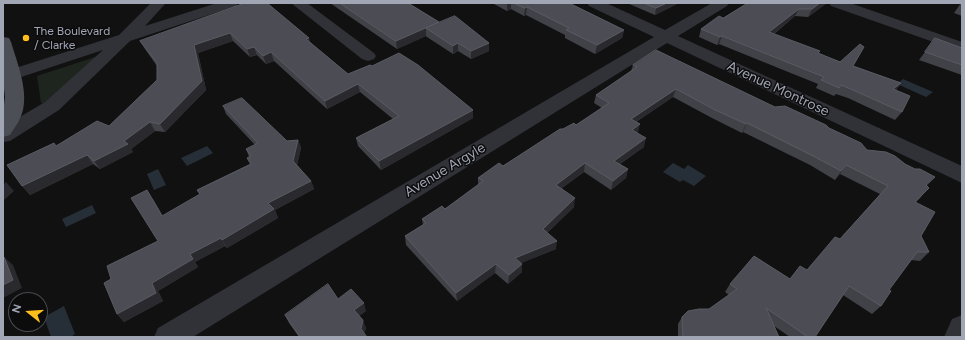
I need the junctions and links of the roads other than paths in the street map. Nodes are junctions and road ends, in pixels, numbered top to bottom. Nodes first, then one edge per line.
1 (159, 3) edge
2 (231, 3) edge
3 (298, 3) edge
4 (594, 3) edge
5 (722, 3) edge
6 (836, 3) edge
7 (666, 37) junction
8 (125, 38) junction
9 (3, 42) edge
10 (962, 47) edge
11 (368, 56) dead end
12 (7, 77) edge
13 (3, 130) edge
14 (3, 136) edge
15 (962, 175) edge
16 (962, 328) edge
17 (168, 337) edge
18 (958, 337) edge

1 - 8 street
2 - 8 street
3 - 11 street
4 - 7 street, Avenue Montrose
5 - 7 street, Avenue Argyle
6 - 10 street
7 - 15 street, Avenue Montrose
7 - 17 street, Avenue Argyle
8 - 12 street
8 - 14 street
9 - 12 main road
12 - 13 main road
16 - 18 street

